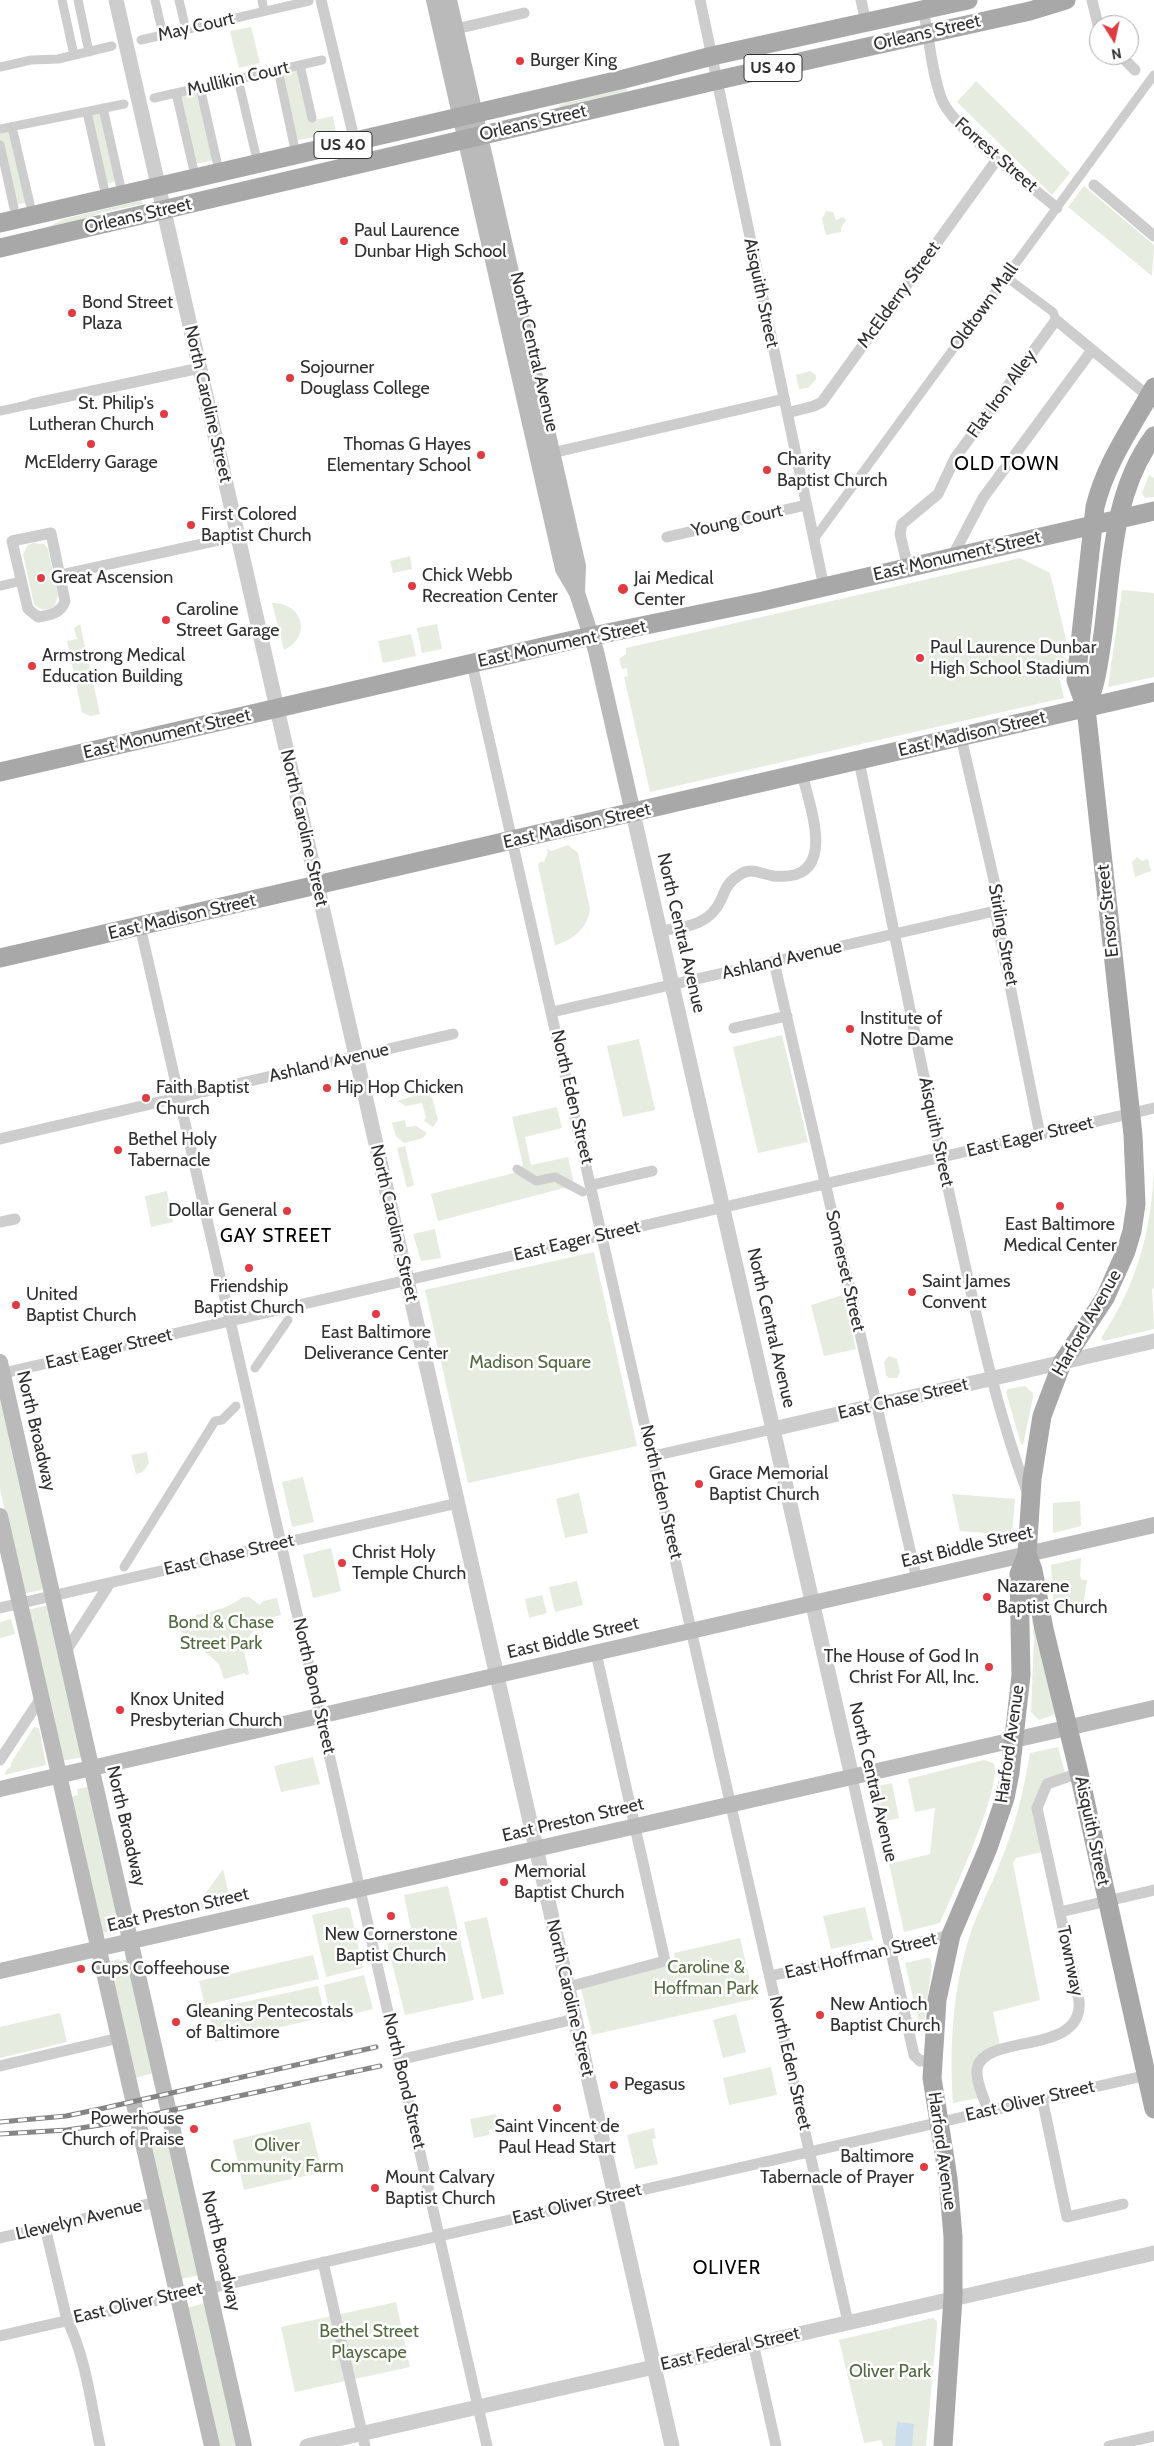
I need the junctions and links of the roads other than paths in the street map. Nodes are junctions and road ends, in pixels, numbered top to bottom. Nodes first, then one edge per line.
1 (62, 0) edge
2 (78, 0) edge
3 (116, 0) edge
4 (155, 0) edge
5 (179, 0) edge
6 (262, 0) edge
7 (321, 0) edge
8 (434, 0) edge
9 (450, 0) edge
10 (700, 0) edge
11 (862, 0) edge
12 (968, 0) edge
13 (1066, 0) edge
14 (1092, 0) edge
15 (309, 1) edge
16 (286, 3) edge
17 (924, 10) junction
18 (264, 11) junction
19 (524, 13) dead end
20 (1096, 15) edge
21 (866, 22) junction
22 (456, 29) junction
23 (186, 30) junction
24 (929, 33) junction
25 (163, 35) junction
26 (141, 40) dead end
27 (112, 46) dead end
28 (89, 52) junction
29 (74, 55) junction
30 (712, 56) junction
31 (322, 60) dead end
32 (300, 65) junction
33 (1130, 65) edge
34 (0, 67) edge
35 (278, 70) junction
36 (1135, 70) joint
37 (238, 79) junction
38 (716, 80) junction
39 (1153, 80) edge
40 (200, 87) junction
41 (176, 93) junction
42 (154, 98) dead end
43 (124, 104) dead end
44 (103, 108) junction
45 (87, 112) junction
46 (468, 114) junction
47 (312, 118) dead end
48 (12, 127) junction
49 (0, 130) edge
50 (473, 137) junction
51 (355, 142) junction
52 (294, 144) dead end
53 (0, 145) edge
54 (998, 158) junction
55 (217, 162) dead end
56 (258, 164) junction
57 (193, 167) dead end
58 (1082, 173) junction
59 (120, 184) dead end
60 (1094, 185) joint
61 (159, 187) junction
62 (104, 188) dead end
63 (30, 204) dead end
64 (14, 208) dead end
65 (1057, 208) junction
66 (56, 210) junction
67 (164, 211) junction
68 (0, 223) edge
69 (0, 233) edge
70 (1154, 236) edge
71 (0, 248) edge
72 (1006, 277) junction
73 (1056, 320) junction
74 (1092, 350) junction
75 (200, 368) junction
76 (1152, 395) edge
77 (784, 399) junction
78 (32, 404) joint
79 (0, 411) edge
80 (787, 413) junction
81 (1154, 436) edge
82 (552, 453) junction
83 (552, 486) junction
84 (806, 505) junction
85 (1154, 511) edge
86 (1118, 519) junction
87 (1094, 525) junction
88 (238, 536) junction
89 (667, 537) dead end
90 (814, 540) junction
91 (952, 557) junction
92 (908, 568) junction
93 (60, 575) junction
94 (21, 581) junction
95 (0, 586) edge
96 (824, 587) junction
97 (590, 637) junction
98 (472, 664) junction
99 (1154, 692) edge
100 (277, 708) junction
101 (1086, 708) junction
102 (961, 737) junction
103 (859, 760) junction
104 (0, 772) edge
105 (802, 774) junction
106 (633, 813) junction
107 (513, 840) junction
108 (318, 885) junction
109 (995, 911) junction
110 (140, 926) junction
111 (660, 931) junction
112 (895, 934) junction
113 (0, 958) edge
114 (774, 962) junction
115 (672, 985) junction
116 (552, 1012) junction
117 (787, 1016) junction
118 (734, 1028) dead end
119 (453, 1034) dead end
120 (356, 1056) junction
121 (179, 1098) junction
122 (1154, 1108) edge
123 (1130, 1114) junction
124 (1040, 1135) junction
125 (0, 1139) edge
126 (940, 1157) junction
127 (517, 1169) dead end
128 (652, 1171) dead end
129 (826, 1184) junction
130 (587, 1189) junction
131 (723, 1208) junction
132 (15, 1219) dead end
133 (0, 1222) edge
134 (603, 1235) junction
135 (407, 1280) junction
136 (232, 1320) junction
137 (288, 1320) dead end
138 (1154, 1342) edge
139 (1062, 1362) junction
140 (255, 1368) dead end
141 (1, 1370) edge
142 (991, 1379) junction
143 (877, 1405) junction
144 (236, 1406) dead end
145 (773, 1429) junction
146 (653, 1456) junction
147 (1030, 1498) junction
148 (458, 1503) junction
149 (0, 1516) edge
150 (1154, 1525) edge
151 (282, 1543) junction
152 (1027, 1554) junction
153 (124, 1567) dead end
154 (917, 1580) junction
155 (110, 1583) junction
156 (54, 1595) junction
157 (20, 1603) junction
158 (812, 1604) junction
159 (0, 1608) edge
160 (692, 1631) junction
161 (66, 1650) junction
162 (596, 1653) junction
163 (497, 1676) junction
164 (41, 1698) junction
165 (1154, 1708) edge
166 (321, 1716) junction
167 (1068, 1727) junction
168 (1015, 1740) junction
169 (0, 1760) edge
170 (93, 1768) junction
171 (1079, 1773) junction
172 (59, 1776) junction
173 (852, 1777) junction
174 (0, 1789) edge
175 (732, 1804) junction
176 (636, 1826) junction
177 (536, 1849) junction
178 (361, 1889) junction
179 (1154, 1890) edge
180 (1107, 1901) junction
181 (1060, 1912) junction
182 (952, 1935) junction
183 (131, 1941) junction
184 (99, 1949) junction
185 (890, 1949) junction
186 (0, 1971) edge
187 (770, 1976) junction
188 (568, 1987) junction
189 (575, 2019) junction
190 (119, 2038) junction
191 (399, 2060) junction
192 (932, 2060) junction
193 (0, 2066) edge
194 (1150, 2074) edge
195 (1042, 2098) junction
196 (988, 2110) junction
197 (1154, 2110) edge
198 (938, 2122) junction
199 (810, 2151) junction
200 (615, 2196) junction
201 (157, 2202) junction
202 (1123, 2204) dead end
203 (45, 2227) junction
204 (439, 2236) junction
205 (0, 2238) edge
206 (1154, 2253) edge
207 (323, 2262) junction
208 (208, 2287) junction
209 (178, 2294) junction
210 (953, 2298) junction
211 (67, 2320) junction
212 (848, 2322) junction
213 (0, 2336) edge
214 (753, 2343) junction
215 (654, 2366) junction
216 (478, 2407) junction
217 (1154, 2436) edge
218 (364, 2440) edge
219 (100, 2446) edge
220 (212, 2446) edge
221 (244, 2446) edge
222 (307, 2446) edge
223 (487, 2446) edge
224 (672, 2446) edge
225 (776, 2446) edge
226 (943, 2446) edge
227 (1109, 2446) edge

1 - 29 street
2 - 28 street
3 - 61 street, North Caroline Street
4 - 25 street
5 - 23 street
6 - 18 street
7 - 51 street
8 - 46 main road, North Central Avenue
9 - 22 main road, North Central Avenue
10 - 30 street, Aisquith Street
11 - 21 street
12 - 17 main road, Orleans Street / US 40
13 - 24 main road, Orleans Street / US 40
14 - 20 street
15 - 16 street, May Court
16 - 18 street, May Court
17 - 21 main road, Orleans Street / US 40
17 - 24 street, Forrest Street
18 - 23 street, May Court
19 - 22 street
21 - 30 main road, Orleans Street / US 40
22 - 46 main road, North Central Avenue
23 - 25 street, May Court
24 - 38 main road, Orleans Street / US 40
24 - 54 street, Forrest Street
25 - 26 street, May Court
27 - 28 street
28 - 29 street
29 - 34 street
30 - 38 street, Aisquith Street
30 - 46 main road, Orleans Street / US 40
31 - 32 street, Mullikin Court
32 - 35 street, Mullikin Court
32 - 47 street
33 - 36 street
35 - 37 street, Mullikin Court
35 - 52 street
36 - 39 street
37 - 40 street, Mullikin Court
37 - 56 street
38 - 50 main road, Orleans Street / US 40
38 - 77 street, Aisquith Street
39 - 58 street, Oldtown Mall
40 - 41 street, Mullikin Court
40 - 55 street
41 - 42 street, Mullikin Court
41 - 57 street
43 - 44 street
44 - 45 street
44 - 59 street
45 - 48 street
45 - 62 street
46 - 50 main road, North Central Avenue
46 - 51 main road, Orleans Street / US 40
48 - 49 street
48 - 63 street
50 - 67 main road, Orleans Street / US 40
50 - 82 main road, North Central Avenue
50 - 83 main road, North Central Avenue
51 - 56 main road, Orleans Street / US 40
53 - 64 street
54 - 65 street, Forrest Street
54 - 80 street, McElderry Street
56 - 61 main road, Orleans Street / US 40
58 - 60 street
58 - 65 street, Oldtown Mall
60 - 70 street
61 - 66 main road, Orleans Street / US 40
61 - 67 street, North Caroline Street
65 - 72 street, Oldtown Mall
66 - 68 main road, Orleans Street / US 40
66 - 69 main road
67 - 71 main road, Orleans Street / US 40
67 - 75 street, North Caroline Street
72 - 73 street
72 - 90 street, Oldtown Mall
73 - 74 street
73 - 92 street, Flat Iron Alley
74 - 76 street
74 - 91 street
75 - 78 street
75 - 88 street, North Caroline Street
76 - 87 main road, Ensor Street
77 - 80 street, Aisquith Street
77 - 82 street
78 - 79 street
80 - 84 street, Aisquith Street
81 - 86 main road, Ensor Street
82 - 83 main road, North Central Avenue
83 - 97 main road, North Central Avenue
84 - 89 street, Young Court
84 - 90 street, Aisquith Street
85 - 86 main road, East Monument Street
86 - 87 main road, East Monument Street
86 - 101 main road, Ensor Street
87 - 91 main road, East Monument Street
87 - 101 main road, Ensor Street
88 - 93 street
88 - 100 street, North Caroline Street
90 - 96 street, Aisquith Street
91 - 92 main road, East Monument Street
92 - 96 main road, East Monument Street
93 - 94 street
93 - 94 street
94 - 95 street
96 - 97 main road, East Monument Street
97 - 98 main road, East Monument Street
97 - 106 main road, North Central Avenue
98 - 100 main road, East Monument Street
98 - 107 street, North Eden Street
99 - 101 main road, East Madison Street
100 - 104 main road, East Monument Street
100 - 108 street, North Caroline Street
101 - 102 main road, East Madison Street
101 - 123 main road, Ensor Street
102 - 103 main road, East Madison Street
102 - 109 street, Stirling Street
103 - 105 main road, East Madison Street
103 - 112 street, Aisquith Street
105 - 106 main road, East Madison Street
105 - 111 street
106 - 107 main road, East Madison Street
106 - 111 street, North Central Avenue
107 - 108 main road, East Madison Street
107 - 116 street, North Eden Street
108 - 110 main road, East Madison Street
108 - 120 street, North Caroline Street
109 - 112 street, Ashland Avenue
109 - 124 street, Stirling Street
110 - 113 main road, East Madison Street
110 - 121 street, North Bond Street
111 - 115 street, North Central Avenue
112 - 114 street, Ashland Avenue
112 - 126 street, Aisquith Street
114 - 115 street, Ashland Avenue
114 - 117 street, Somerset Street
115 - 116 street, Ashland Avenue
115 - 131 street, North Central Avenue
116 - 130 street, North Eden Street
117 - 118 street
117 - 129 street, Somerset Street
119 - 120 street, Ashland Avenue
120 - 121 street, Ashland Avenue
120 - 135 street, North Caroline Street
121 - 125 street, Ashland Avenue
121 - 136 street, North Bond Street
122 - 123 street, East Eager Street
123 - 124 street, East Eager Street
123 - 139 main road, Harford Avenue
124 - 126 street, East Eager Street
126 - 129 street, East Eager Street
126 - 142 street, Aisquith Street
127 - 130 street
128 - 130 street
129 - 131 street, East Eager Street
129 - 143 street, Somerset Street
130 - 134 street, North Eden Street
131 - 134 street, East Eager Street
131 - 145 street, North Central Avenue
132 - 133 street
134 - 135 street, East Eager Street
134 - 146 street, North Eden Street
135 - 136 street, East Eager Street
135 - 148 street, North Caroline Street
136 - 141 street, East Eager Street
136 - 151 street, North Bond Street
137 - 140 street
138 - 139 street, East Chase Street
139 - 142 street, East Chase Street
139 - 147 main road, Harford Avenue
141 - 156 main road, North Broadway
142 - 143 street, East Chase Street
142 - 147 street, Aisquith Street
143 - 145 street, East Chase Street
143 - 154 street, Somerset Street
144 - 153 street
145 - 146 street, East Chase Street
145 - 158 street, North Central Avenue
146 - 160 street, North Eden Street
147 - 152 main road, Harford Avenue
148 - 151 street, East Chase Street
148 - 163 street, North Caroline Street
149 - 157 main road
150 - 152 main road, East Biddle Street
151 - 155 street, East Chase Street
151 - 166 street, North Bond Street
152 - 154 main road, East Biddle Street
152 - 167 main road, Aisquith Street
152 - 168 main road, Harford Avenue
154 - 158 main road, East Biddle Street
155 - 156 street, East Chase Street
155 - 161 street
156 - 157 street, East Chase Street
156 - 161 main road, North Broadway
157 - 159 street, East Chase Street
157 - 164 main road
158 - 160 main road, East Biddle Street
158 - 173 street, North Central Avenue
160 - 162 main road, East Biddle Street
160 - 175 street, North Eden Street
161 - 170 main road, North Broadway
162 - 163 main road, East Biddle Street
162 - 176 street
163 - 166 main road, East Biddle Street
163 - 177 street, North Caroline Street
164 - 169 street
164 - 172 main road
165 - 167 main road, East Preston Street
166 - 170 main road, East Biddle Street
166 - 178 street, North Bond Street
167 - 168 main road, East Preston Street
167 - 171 main road, Aisquith Street
168 - 173 main road, East Preston Street
168 - 182 main road, Harford Avenue
170 - 172 main road, East Biddle Street
170 - 183 main road, North Broadway
171 - 180 main road, Aisquith Street
171 - 181 street, Townway
172 - 174 main road, East Biddle Street
172 - 184 main road
173 - 175 main road, East Preston Street
173 - 185 street, North Central Avenue
175 - 176 main road, East Preston Street
175 - 187 street, North Eden Street
176 - 177 main road, East Preston Street
176 - 188 street
177 - 178 main road, East Preston Street
177 - 188 street, North Caroline Street
178 - 183 main road, East Preston Street
178 - 191 street, North Bond Street
179 - 180 street
180 - 181 street
180 - 194 main road, Aisquith Street
181 - 196 street, Townway
182 - 185 street, East Hoffman Street
182 - 192 main road, Harford Avenue
183 - 184 main road, East Preston Street
183 - 208 main road, North Broadway
184 - 186 main road, East Preston Street
184 - 190 main road
185 - 187 street, East Hoffman Street
185 - 192 street, North Central Avenue
187 - 199 street, North Eden Street
188 - 189 street, North Caroline Street
189 - 191 street
189 - 200 street, North Caroline Street
190 - 193 street
190 - 201 main road
191 - 204 street, North Bond Street
192 - 198 main road, Harford Avenue
194 - 195 street, East Oliver Street
194 - 197 main road, Aisquith Street
195 - 196 street, East Oliver Street
195 - 202 street
196 - 198 street, East Oliver Street
198 - 199 street, East Oliver Street
198 - 210 main road, Harford Avenue
199 - 200 street, East Oliver Street
199 - 212 street, North Eden Street
200 - 204 street, East Oliver Street
200 - 215 street, North Caroline Street
201 - 203 street, Llewelyn Avenue
201 - 209 main road
203 - 205 street, Llewelyn Avenue
203 - 211 street
204 - 207 street, East Oliver Street
204 - 216 street, North Bond Street
206 - 210 street, East Federal Street
207 - 208 street, East Oliver Street
207 - 218 street
208 - 209 street, East Oliver Street
208 - 221 main road, North Broadway
209 - 211 street, East Oliver Street
209 - 220 main road
210 - 212 street, East Federal Street
210 - 226 main road, Harford Avenue
211 - 213 street, East Oliver Street
211 - 219 street
212 - 214 street, East Federal Street
214 - 215 street, East Federal Street
214 - 225 street
215 - 216 street, East Federal Street
215 - 224 street, North Caroline Street
216 - 218 street, East Federal Street
216 - 223 street, North Bond Street
217 - 227 street
218 - 222 street, East Federal Street

